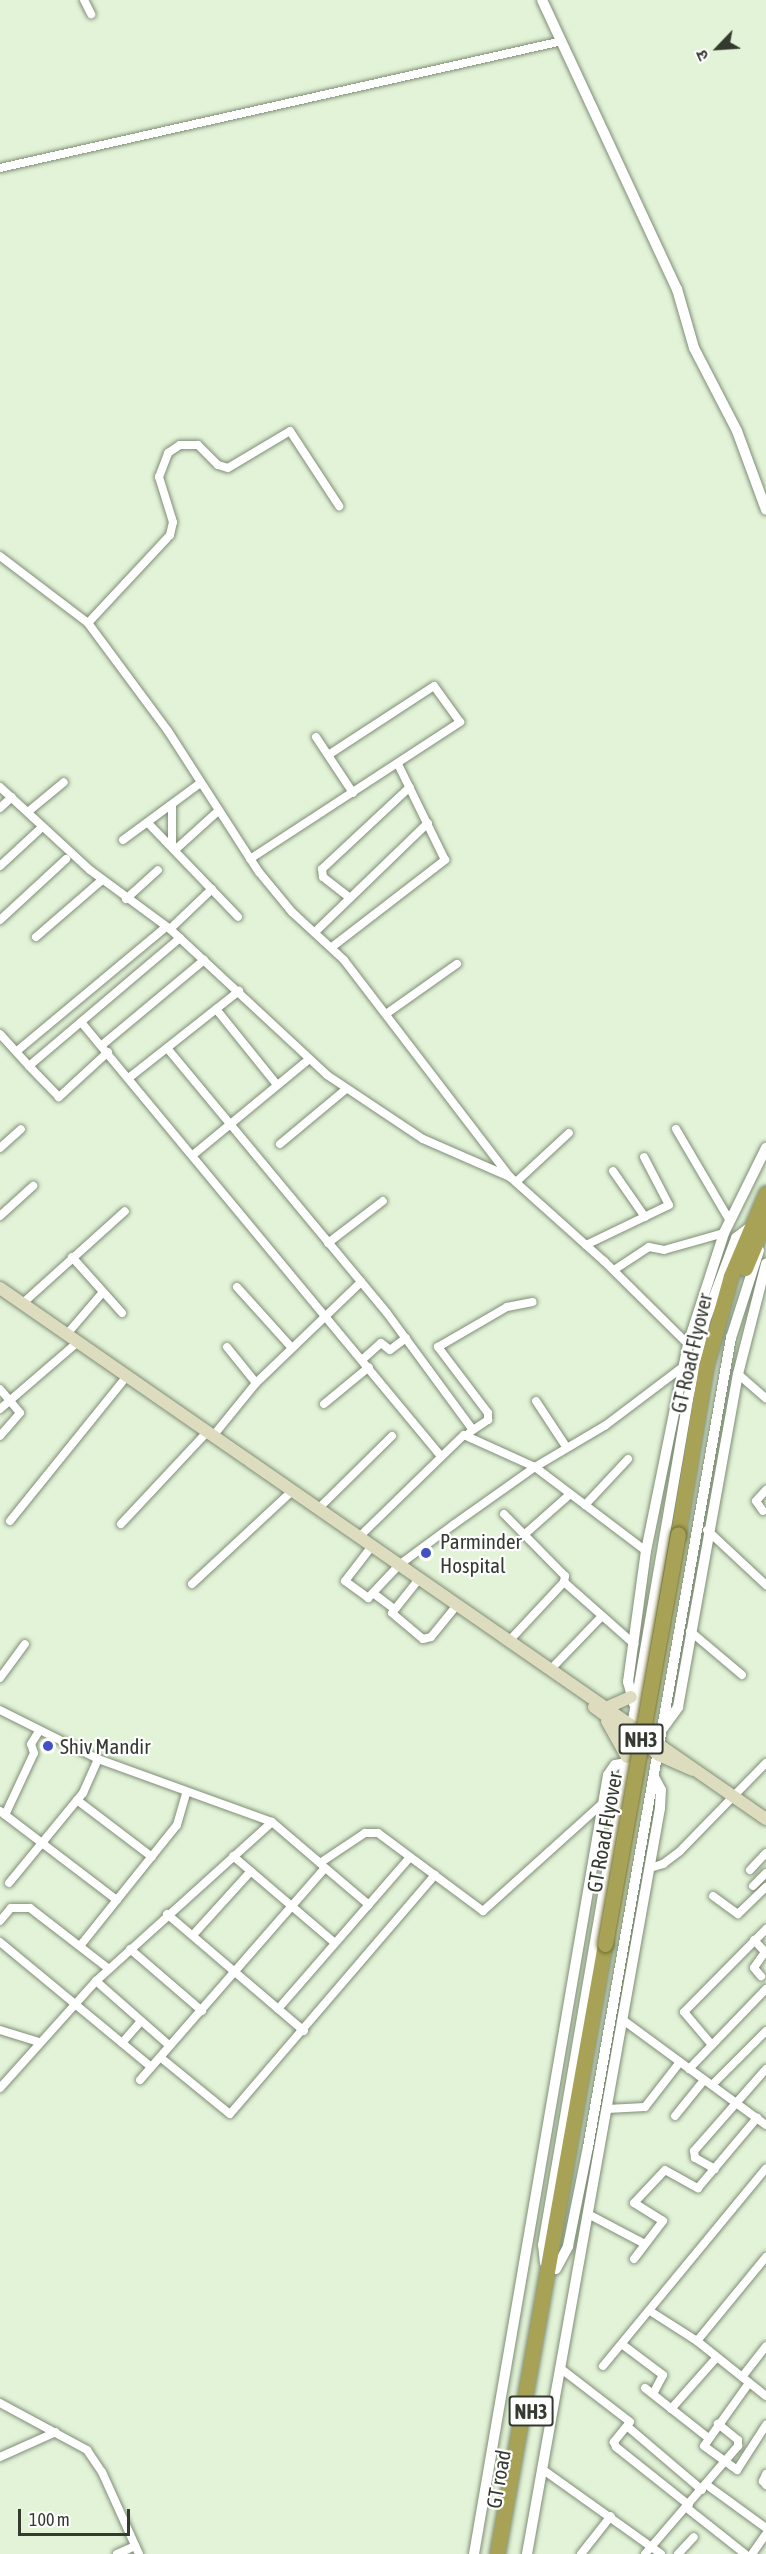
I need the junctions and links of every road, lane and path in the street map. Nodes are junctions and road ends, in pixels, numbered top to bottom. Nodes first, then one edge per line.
1 (84, 0) edge
2 (543, 0) edge
3 (91, 14) dead end
4 (562, 41) junction
5 (0, 168) edge
6 (339, 506) dead end
7 (766, 510) edge
8 (0, 556) edge
9 (88, 623) junction
10 (316, 737) dead end
11 (328, 755) junction
12 (398, 764) junction
13 (64, 782) dead end
14 (199, 784) junction
15 (0, 787) edge
16 (410, 787) junction
17 (353, 793) junction
18 (12, 797) junction
19 (172, 805) junction
20 (0, 808) edge
21 (29, 811) junction
22 (218, 812) junction
23 (148, 823) junction
24 (428, 823) junction
25 (39, 830) dead end
26 (123, 840) dead end
27 (173, 848) junction
28 (66, 859) dead end
29 (250, 859) junction
30 (0, 866) edge
31 (158, 870) dead end
32 (102, 880) junction
33 (212, 889) junction
34 (350, 898) junction
35 (126, 899) junction
36 (238, 917) dead end
37 (0, 920) edge
38 (168, 928) junction
39 (315, 932) junction
40 (36, 937) dead end
41 (180, 938) junction
42 (332, 946) junction
43 (204, 960) junction
44 (457, 964) dead end
45 (238, 991) junction
46 (216, 1009) junction
47 (386, 1014) junction
48 (81, 1022) junction
49 (0, 1034) edge
50 (105, 1048) junction
51 (167, 1048) junction
52 (17, 1051) junction
53 (309, 1060) junction
54 (29, 1066) junction
55 (130, 1077) junction
56 (277, 1085) junction
57 (346, 1089) junction
58 (231, 1123) junction
59 (21, 1129) dead end
60 (676, 1129) dead end
61 (569, 1133) dead end
62 (280, 1144) dead end
63 (0, 1148) edge
64 (766, 1148) edge
65 (194, 1154) junction
66 (644, 1157) dead end
67 (613, 1171) dead end
68 (513, 1180) junction
69 (33, 1186) dead end
70 (766, 1193) edge
71 (383, 1201) dead end
72 (125, 1211) dead end
73 (0, 1216) edge
74 (645, 1217) junction
75 (730, 1221) junction
76 (758, 1226) edge
77 (724, 1233) junction
78 (328, 1243) junction
79 (586, 1245) junction
80 (72, 1257) junction
81 (766, 1264) edge
82 (614, 1270) junction
83 (361, 1282) junction
84 (237, 1287) dead end
85 (0, 1288) edge
86 (104, 1292) junction
87 (533, 1302) dead end
88 (23, 1304) junction
89 (122, 1313) dead end
90 (326, 1316) junction
91 (67, 1334) junction
92 (406, 1338) junction
93 (78, 1342) junction
94 (688, 1344) junction
95 (227, 1347) dead end
96 (292, 1348) junction
97 (363, 1359) junction
98 (684, 1366) junction
99 (369, 1367) junction
100 (738, 1374) junction
101 (127, 1376) junction
102 (256, 1383) junction
103 (766, 1385) edge
104 (0, 1389) edge
105 (757, 1391) junction
106 (766, 1398) edge
107 (12, 1401) junction
108 (536, 1401) dead end
109 (324, 1404) dead end
110 (0, 1409) edge
111 (473, 1430) junction
112 (210, 1434) junction
113 (464, 1435) junction
114 (0, 1436) edge
115 (392, 1436) dead end
116 (567, 1448) junction
117 (440, 1455) junction
118 (628, 1459) dead end
119 (535, 1467) junction
120 (766, 1490) edge
121 (292, 1491) junction
122 (570, 1494) junction
123 (585, 1504) junction
124 (318, 1509) junction
125 (763, 1511) dead end
126 (504, 1514) dead end
127 (10, 1521) dead end
128 (121, 1524) dead end
129 (707, 1530) junction
130 (525, 1534) junction
131 (359, 1537) junction
132 (372, 1546) junction
133 (646, 1551) junction
134 (399, 1565) junction
135 (419, 1579) junction
136 (564, 1582) junction
137 (192, 1584) dead end
138 (766, 1585) edge
139 (373, 1593) junction
140 (457, 1605) junction
141 (394, 1609) junction
142 (601, 1617) junction
143 (690, 1631) junction
144 (509, 1641) junction
145 (25, 1644) dead end
146 (634, 1644) junction
147 (550, 1670) junction
148 (742, 1676) dead end
149 (0, 1678) edge
150 (634, 1702) junction
151 (0, 1710) edge
152 (606, 1713) junction
153 (663, 1728) junction
154 (39, 1731) junction
155 (631, 1731) junction
156 (660, 1750) junction
157 (98, 1759) junction
158 (626, 1760) junction
159 (766, 1763) edge
160 (654, 1777) junction
161 (186, 1793) junction
162 (734, 1797) junction
163 (77, 1800) junction
164 (603, 1803) junction
165 (3, 1813) edge
166 (765, 1815) edge
167 (272, 1822) junction
168 (44, 1842) junction
169 (766, 1852) edge
170 (233, 1856) junction
171 (152, 1857) junction
172 (410, 1857) junction
173 (323, 1866) junction
174 (650, 1868) junction
175 (750, 1870) dead end
176 (251, 1871) junction
177 (766, 1873) edge
178 (435, 1875) junction
179 (9, 1883) dead end
180 (753, 1886) dead end
181 (766, 1887) edge
182 (713, 1896) dead end
183 (117, 1900) junction
184 (369, 1905) junction
185 (292, 1906) junction
186 (167, 1914) junction
187 (0, 1921) edge
188 (766, 1929) edge
189 (193, 1935) junction
190 (754, 1941) junction
191 (0, 1942) edge
192 (335, 1943) junction
193 (80, 1946) junction
194 (130, 1949) junction
195 (109, 1969) junction
196 (235, 1972) junction
197 (761, 1976) dead end
198 (96, 1981) junction
199 (766, 1989) edge
200 (75, 2004) junction
201 (278, 2009) junction
202 (202, 2011) junction
203 (622, 2020) junction
204 (141, 2021) junction
205 (0, 2030) edge
206 (304, 2031) junction
207 (766, 2031) edge
208 (39, 2042) junction
209 (122, 2043) junction
210 (712, 2045) junction
211 (170, 2046) junction
212 (160, 2057) junction
213 (680, 2062) junction
214 (151, 2067) junction
215 (689, 2069) junction
216 (766, 2069) edge
217 (140, 2080) dead end
218 (708, 2083) junction
219 (0, 2088) edge
220 (735, 2102) junction
221 (607, 2109) junction
222 (675, 2116) dead end
223 (763, 2121) edge
224 (766, 2168) edge
225 (715, 2169) junction
226 (588, 2214) junction
227 (645, 2244) junction
228 (766, 2256) edge
229 (634, 2259) dead end
230 (551, 2269) junction
231 (650, 2311) junction
232 (697, 2341) junction
233 (623, 2345) junction
234 (766, 2346) edge
235 (717, 2357) junction
236 (603, 2366) dead end
237 (560, 2368) junction
238 (746, 2380) junction
239 (645, 2388) dead end
240 (653, 2394) junction
241 (765, 2394) edge
242 (0, 2403) edge
243 (671, 2409) junction
244 (718, 2424) junction
245 (766, 2425) edge
246 (628, 2427) junction
247 (56, 2432) junction
248 (707, 2437) junction
249 (0, 2457) edge
250 (726, 2463) junction
251 (542, 2469) junction
252 (766, 2474) edge
253 (766, 2485) edge
254 (705, 2488) junction
255 (688, 2506) junction
256 (612, 2516) junction
257 (766, 2528) edge
258 (766, 2534) edge
259 (694, 2537) dead end
260 (652, 2546) junction
261 (137, 2550) edge
262 (117, 2554) edge
263 (474, 2554) edge
264 (497, 2554) edge
265 (506, 2554) edge
266 (528, 2554) edge
267 (581, 2554) edge
268 (645, 2554) edge
269 (661, 2554) edge
270 (678, 2554) edge
271 (745, 2554) edge
272 (752, 2554) edge

1 - 3 street
2 - 4 street
4 - 5 street
4 - 7 street
6 - 9 street
8 - 9 street
9 - 14 street
10 - 11 street
11 - 12 street
11 - 17 street
12 - 16 street
12 - 17 street
13 - 21 street
14 - 19 street
14 - 22 street
15 - 18 street
16 - 24 street
16 - 34 street
17 - 29 street
18 - 20 street
18 - 21 street
19 - 23 street
19 - 27 street
21 - 32 street
22 - 27 street
22 - 29 street
23 - 26 street
23 - 27 street
24 - 34 street
24 - 42 street
25 - 30 street
27 - 33 street
28 - 37 street
29 - 39 street
31 - 35 street
32 - 35 street
32 - 40 street
33 - 36 street
33 - 38 street
34 - 39 street
35 - 38 street
38 - 41 street
38 - 52 street
39 - 42 street
41 - 43 street
41 - 48 street
42 - 47 street
43 - 45 street
43 - 50 street
44 - 47 street
45 - 46 street
45 - 53 street
46 - 51 street
46 - 56 street
47 - 68 street
48 - 50 street
48 - 54 street
49 - 52 street
50 - 54 street
50 - 55 street
51 - 55 street
51 - 58 street
52 - 54 street
53 - 56 street
53 - 57 street
55 - 65 street
56 - 58 street
57 - 62 street
57 - 68 street
58 - 65 street
58 - 78 street
59 - 63 street
60 - 75 street
61 - 68 street
64 - 75 street
65 - 90 street
66 - 74 street
67 - 74 street
68 - 79 street
69 - 73 street
70 - 76 highway, NH3
71 - 78 street
72 - 80 street
74 - 79 street
75 - 77 street
76 - 150 street
76 - 153 street
76 - 230 highway, GT Road Flyover / NH3, bridge
77 - 82 street
77 - 94 street
78 - 83 street
79 - 82 street
80 - 86 street
80 - 88 street
81 - 100 street
82 - 94 street
83 - 90 street
83 - 92 street
84 - 96 street
85 - 88 main road
86 - 89 street
86 - 91 street
87 - 111 street
88 - 91 main road
90 - 96 street
90 - 97 street
91 - 93 main road
92 - 97 street
92 - 111 street
93 - 101 main road
93 - 107 street
94 - 98 street
95 - 102 street
96 - 102 street
97 - 99 street
98 - 116 street
98 - 133 street
99 - 109 street
99 - 117 street
100 - 105 street
100 - 129 street
101 - 112 main road
101 - 127 street
102 - 112 street
103 - 105 street
104 - 107 street
105 - 106 street
107 - 110 street
107 - 114 street
108 - 116 street
111 - 113 street
112 - 121 main road
112 - 128 street
113 - 117 street
113 - 119 street
115 - 124 street
116 - 119 street
117 - 131 street
118 - 123 street
119 - 122 street
119 - 134 street
120 - 125 street
121 - 124 main road
121 - 137 street
122 - 123 street
122 - 130 street
123 - 133 street
124 - 131 main road
126 - 130 street
129 - 138 street
129 - 143 street
130 - 136 street
131 - 132 main road
132 - 134 main road
132 - 139 street
133 - 146 street
134 - 135 main road
134 - 139 street
135 - 140 main road
135 - 141 street
136 - 142 street
136 - 144 street
139 - 141 street
140 - 141 street
140 - 144 main road
142 - 146 street
142 - 147 street
143 - 148 street
143 - 153 street
144 - 147 main road
145 - 149 street
146 - 150 street
147 - 152 main road
150 - 152 main road
150 - 155 street
151 - 154 street
152 - 155 main road
152 - 158 main road
153 - 156 street
154 - 157 street
154 - 165 street
155 - 156 main road
155 - 158 street
156 - 160 street
156 - 162 main road
157 - 161 street
157 - 163 street
158 - 164 street
158 - 230 street
159 - 162 street
160 - 174 street
160 - 230 street
161 - 167 street
161 - 171 street
162 - 166 main road
162 - 174 street
163 - 168 street
163 - 171 street
164 - 178 street
164 - 263 street
165 - 168 street
167 - 170 street
167 - 173 street
168 - 179 street
168 - 183 street
169 - 175 street
170 - 176 street
170 - 186 street
171 - 183 street
172 - 173 street
172 - 178 street
172 - 184 street
173 - 184 street
173 - 185 street
174 - 203 street
176 - 185 street
176 - 189 street
177 - 180 street
178 - 206 street
181 - 182 street
183 - 193 street
184 - 192 street
185 - 192 street
185 - 196 street
186 - 189 street
186 - 194 street
187 - 193 street
188 - 190 street
189 - 196 street
190 - 197 street
190 - 210 street
191 - 200 street
192 - 201 street
193 - 195 street
194 - 195 street
194 - 202 street
195 - 198 street
196 - 201 street
196 - 202 street
198 - 200 street
198 - 204 street
199 - 210 street
200 - 208 street
200 - 209 street
201 - 206 street
202 - 211 street
203 - 213 street
203 - 221 street
204 - 209 street
204 - 211 street
205 - 208 street
206 - 212 street
207 - 218 street
208 - 219 street
209 - 214 street
210 - 215 street
211 - 212 street
212 - 214 street
213 - 215 street
213 - 221 street
214 - 217 street
215 - 218 street
216 - 220 street
218 - 220 street
218 - 222 street
220 - 223 street
220 - 225 street
221 - 226 street
223 - 225 street
224 - 231 street
225 - 227 street
226 - 227 street
226 - 237 street
227 - 229 street
228 - 232 street
230 - 264 highway, GT road / NH3
230 - 265 highway, GT road / NH3
231 - 232 street
231 - 233 street
232 - 235 street
233 - 236 street
233 - 240 street
234 - 238 street
235 - 238 street
235 - 243 street
237 - 246 street
237 - 251 street
238 - 241 street
238 - 244 street
239 - 240 street
240 - 243 street
242 - 247 street
243 - 248 street
244 - 248 street
244 - 250 street
245 - 250 street
246 - 254 street
246 - 255 street
247 - 249 street
247 - 261 street
248 - 250 street
250 - 254 street
251 - 256 street
251 - 266 street
252 - 253 street
254 - 255 street
254 - 257 street
255 - 260 street
255 - 271 street
256 - 260 street
256 - 267 street
258 - 272 street
259 - 270 street
260 - 268 street
260 - 269 street
261 - 262 street

